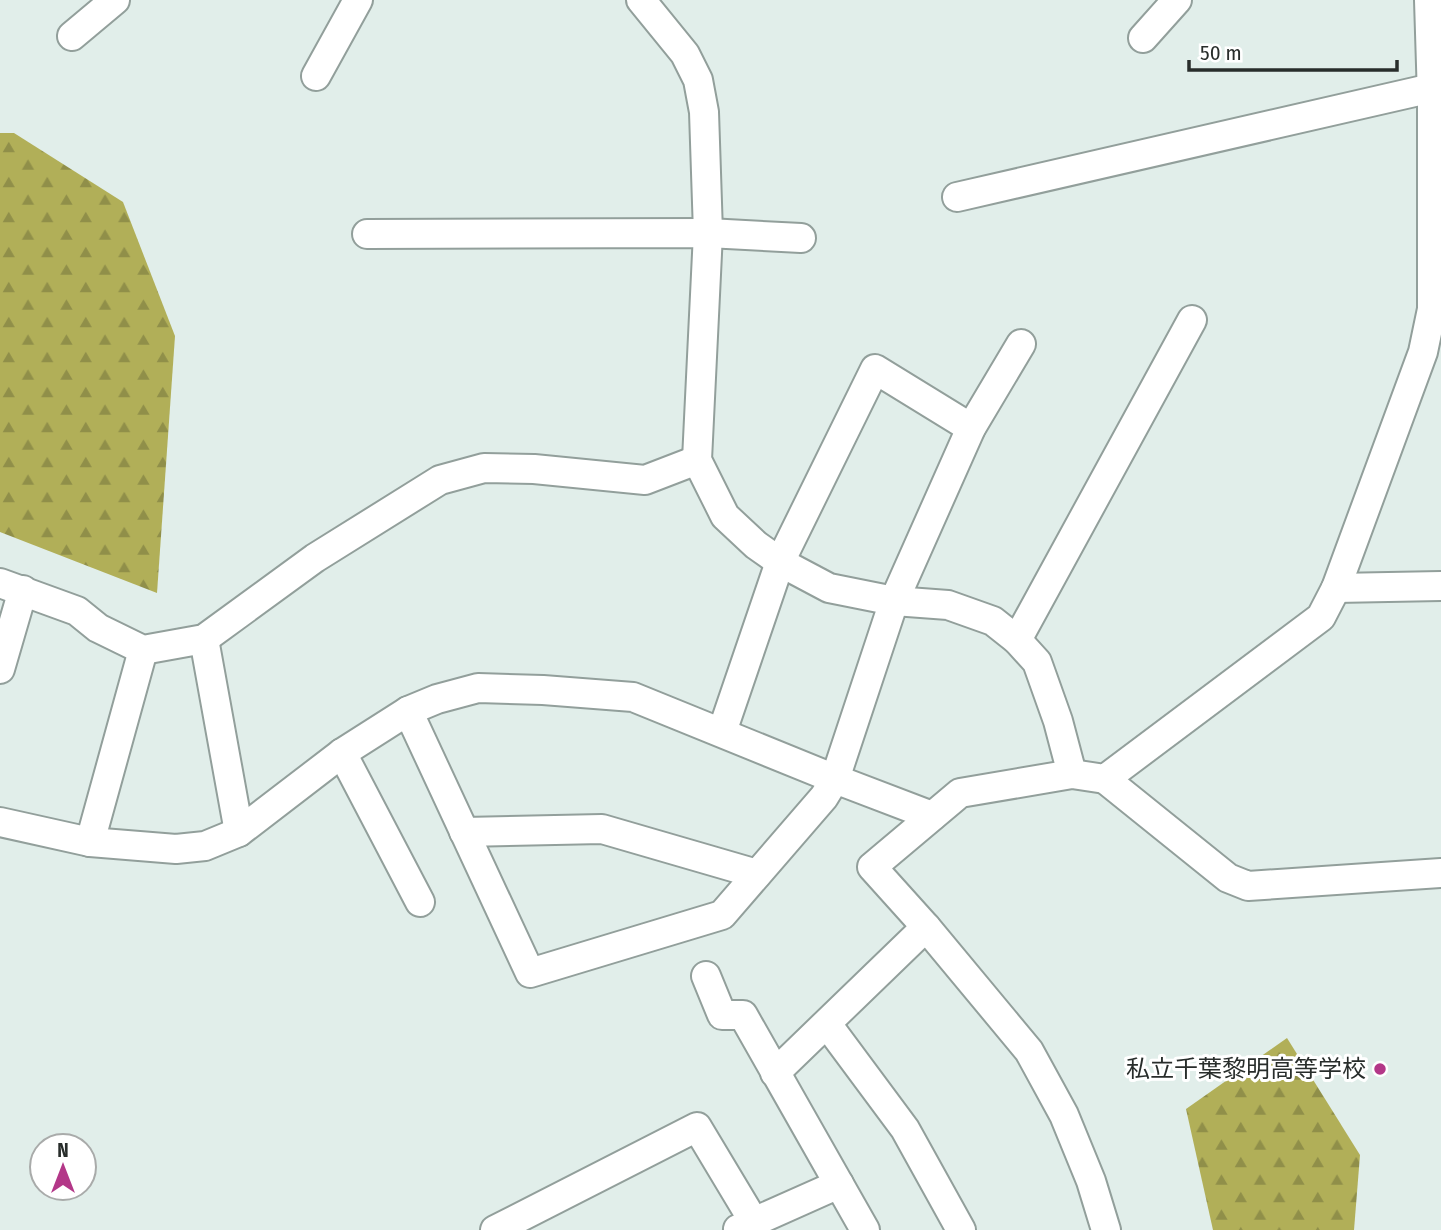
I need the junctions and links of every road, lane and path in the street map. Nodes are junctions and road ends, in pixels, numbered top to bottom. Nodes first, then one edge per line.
1 (115, 0) edge
2 (358, 0) edge
3 (641, 0) edge
4 (1177, 0) edge
5 (1429, 0) edge
6 (72, 36) dead end
7 (1143, 38) dead end
8 (316, 76) dead end
9 (1432, 89) junction
10 (957, 197) dead end
11 (708, 233) junction
12 (367, 234) dead end
13 (801, 238) dead end
14 (1192, 320) dead end
15 (1021, 344) dead end
16 (971, 428) junction
17 (696, 460) junction
18 (780, 562) junction
19 (1441, 586) edge
20 (11, 587) edge
21 (1336, 588) junction
22 (894, 601) junction
23 (204, 639) junction
24 (1017, 639) junction
25 (143, 650) junction
26 (0, 669) edge
27 (408, 711) junction
28 (722, 732) junction
29 (342, 753) junction
30 (1072, 774) junction
31 (835, 779) junction
32 (1105, 779) junction
33 (932, 816) junction
34 (0, 822) edge
35 (239, 832) junction
36 (464, 832) junction
37 (90, 842) junction
38 (1441, 873) edge
39 (757, 874) junction
40 (420, 902) dead end
41 (926, 927) junction
42 (706, 976) dead end
43 (827, 1024) junction
44 (775, 1073) junction
45 (839, 1184) junction
46 (745, 1226) edge
47 (495, 1230) edge
48 (865, 1230) edge
49 (961, 1230) edge
50 (1106, 1230) edge

1 - 6 street
2 - 8 street
3 - 11 street
4 - 7 street
5 - 9 street
9 - 10 street
9 - 21 street
11 - 12 street
11 - 13 street
11 - 17 street
14 - 24 street
15 - 16 street
16 - 18 street
16 - 22 street
17 - 18 street
17 - 23 street
18 - 22 street
18 - 28 street
19 - 21 street
20 - 25 street
20 - 26 street
21 - 32 street
22 - 24 street
22 - 31 street
23 - 25 street
23 - 35 street
24 - 30 street
25 - 37 street
27 - 28 street
27 - 29 street
27 - 36 street
28 - 31 street
29 - 35 street
29 - 40 street
30 - 32 street
30 - 33 street
31 - 33 street
31 - 39 street
32 - 38 street
33 - 41 street
34 - 37 street
35 - 37 street
36 - 39 street
36 - 39 street
41 - 43 street
41 - 50 street
42 - 44 street
43 - 44 street
43 - 49 street
44 - 45 street
45 - 46 street
45 - 48 street
46 - 47 street

